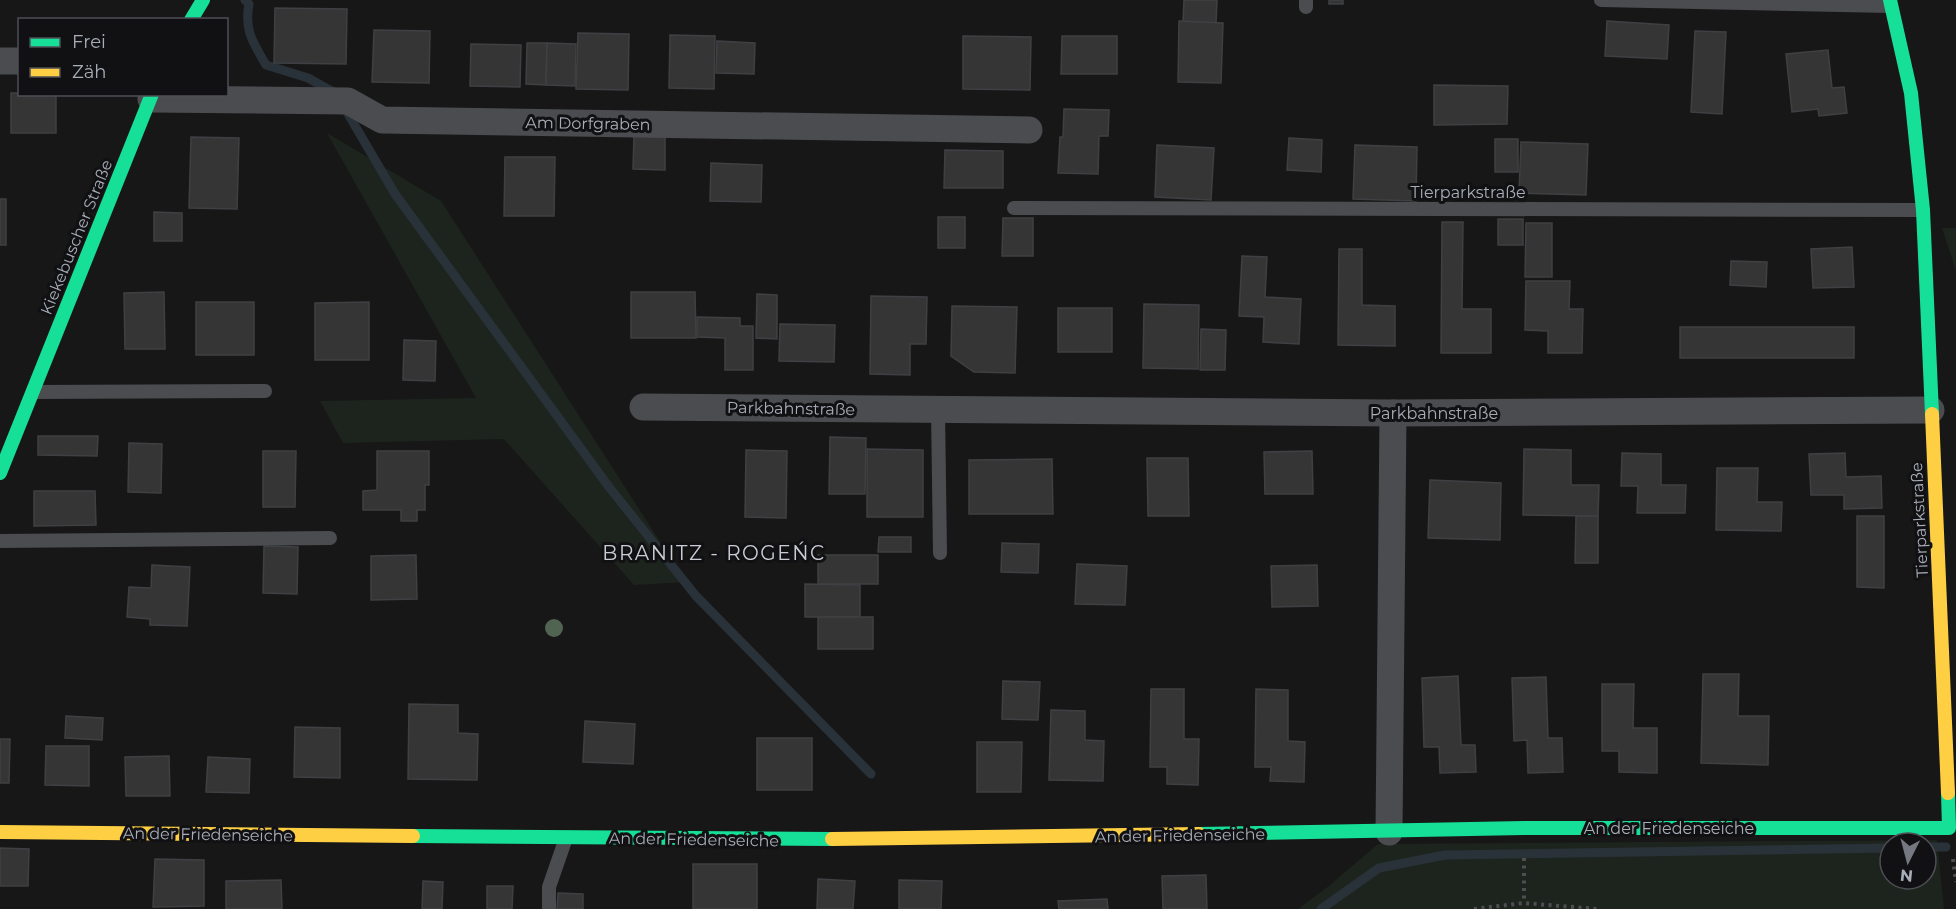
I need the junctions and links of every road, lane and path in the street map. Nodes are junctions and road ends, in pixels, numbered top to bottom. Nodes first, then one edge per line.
1 (203, 0) edge
2 (1601, 0) edge
3 (1890, 3) edge
4 (192, 18) edge
5 (0, 61) edge
6 (18, 61) edge
7 (152, 97) edge
8 (1029, 130) dead end
9 (1014, 208) dead end
10 (1923, 210) junction
11 (265, 391) dead end
12 (31, 392) junction
13 (643, 407) dead end
14 (938, 410) junction
15 (1931, 410) junction
16 (1393, 413) junction
17 (0, 473) edge
18 (330, 537) dead end
19 (0, 542) edge
20 (940, 553) dead end
21 (1949, 828) joint
22 (0, 832) edge
23 (1389, 832) junction
24 (566, 838) junction
25 (1524, 865) dead end
26 (1524, 903) junction
27 (549, 909) edge
28 (1474, 909) edge
29 (1597, 909) edge

1 - 4 street
2 - 3 lane
3 - 10 street, Tierparkstraße
5 - 6 street
7 - 8 street, Am Dorfgraben
7 - 12 street, Kiekebuscher Straße
9 - 10 lane, Tierparkstraße
10 - 15 street, Tierparkstraße
11 - 12 lane
12 - 17 street, Kiekebuscher Straße
13 - 14 street, Parkbahnstraße
14 - 16 street, Parkbahnstraße
14 - 20 lane
15 - 16 street, Parkbahnstraße
15 - 21 street, Tierparkstraße
16 - 23 street
18 - 19 lane
21 - 23 street, An der Friedenseiche
22 - 24 street, An der Friedenseiche
23 - 24 street, An der Friedenseiche
24 - 27 lane
25 - 26 path
26 - 28 path
26 - 29 path

